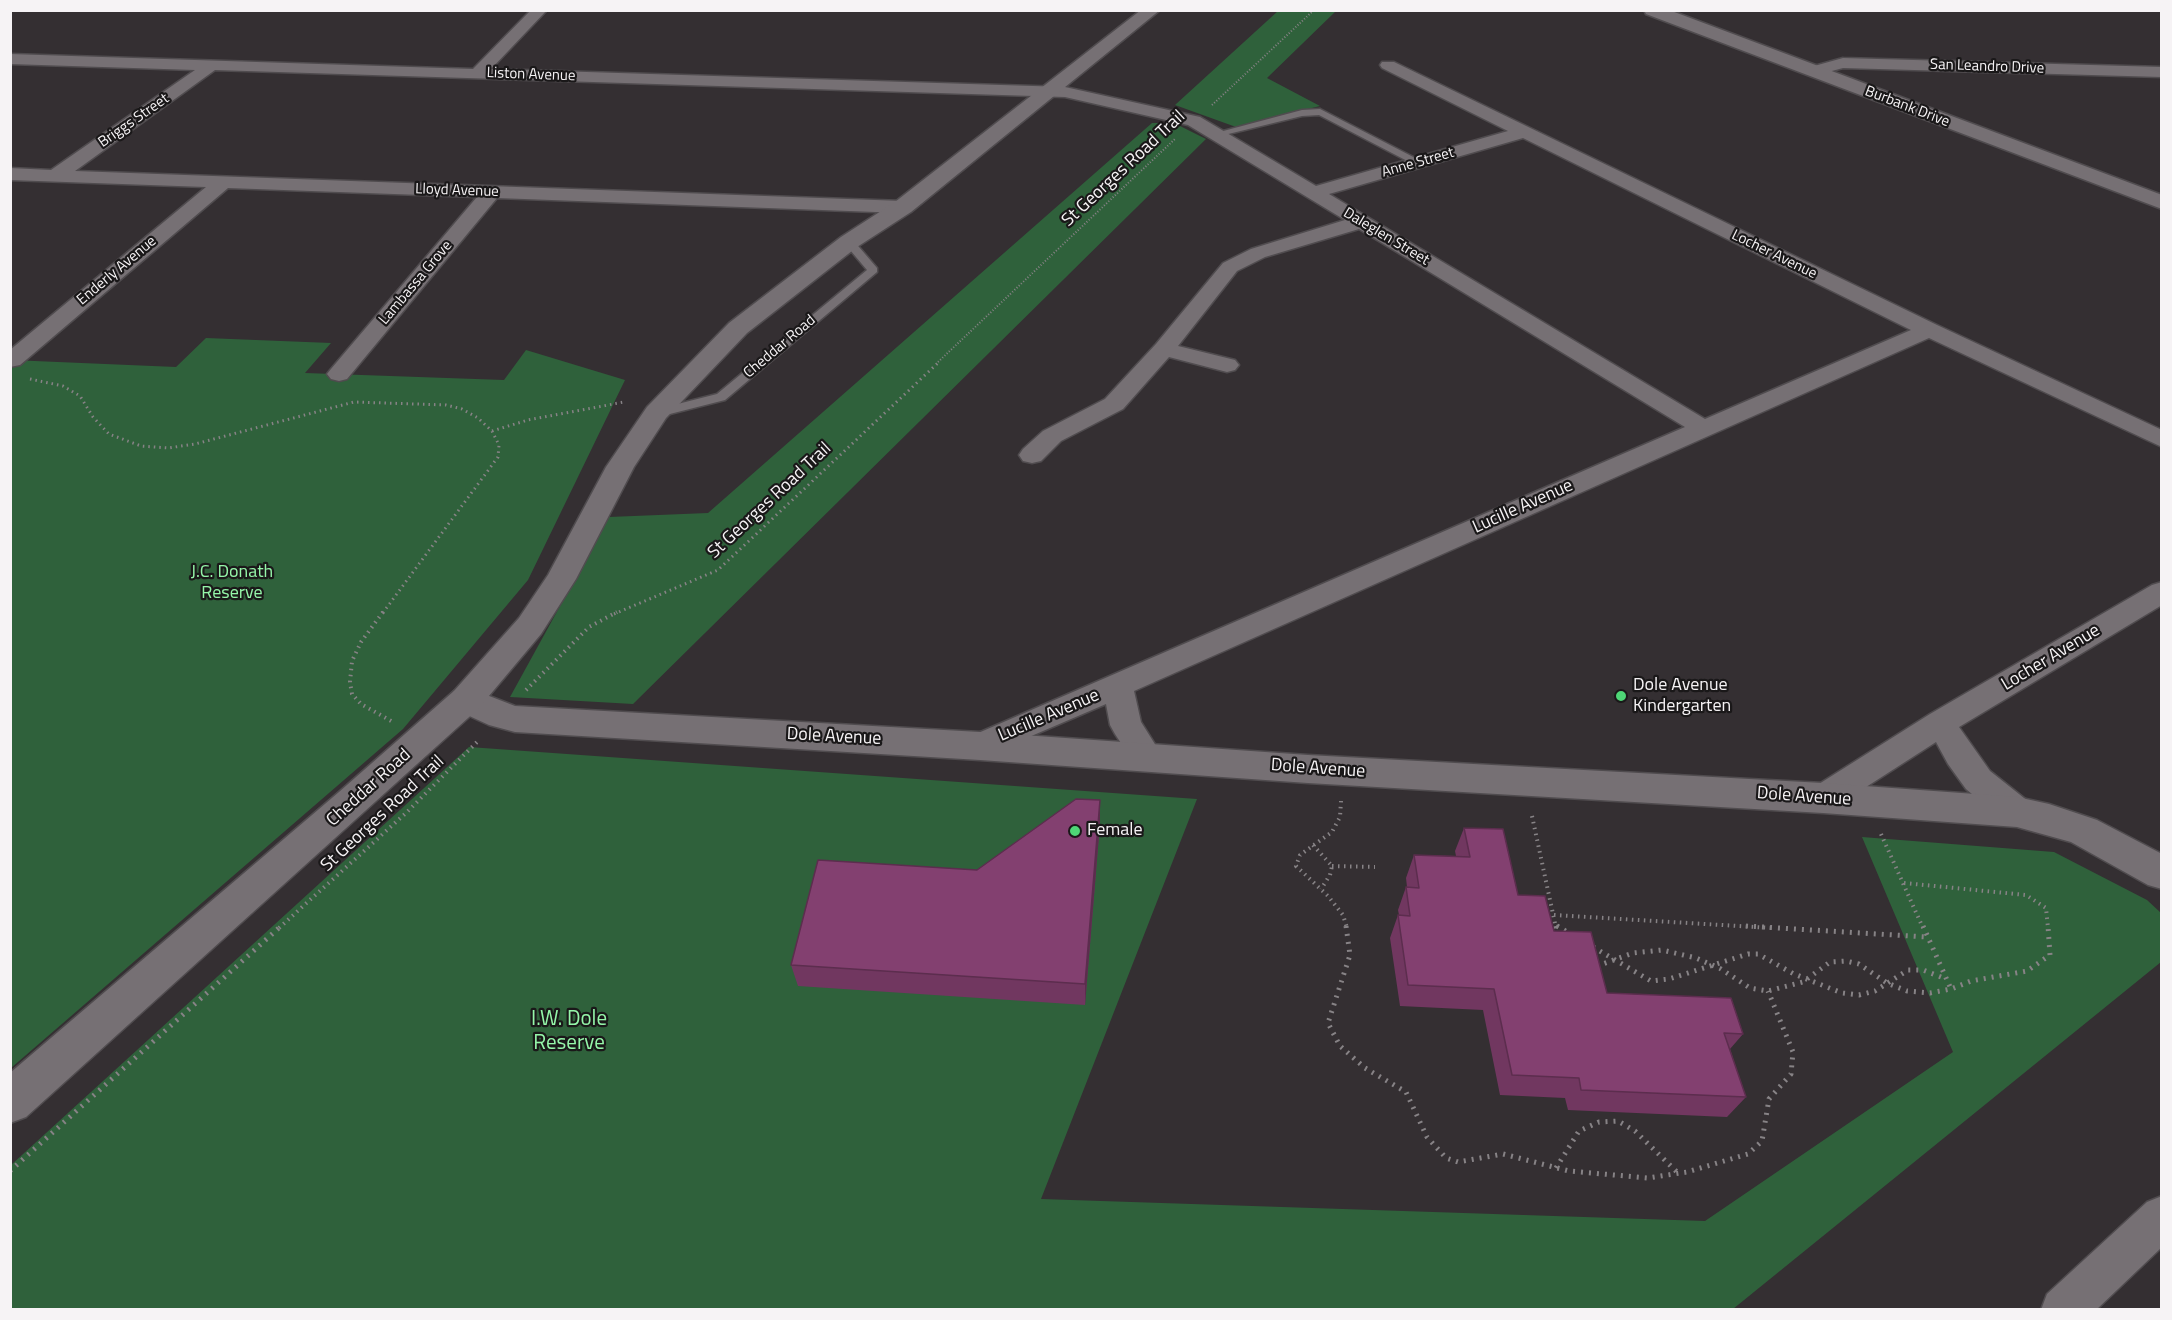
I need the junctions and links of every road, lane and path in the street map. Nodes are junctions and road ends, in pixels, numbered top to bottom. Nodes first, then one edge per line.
1 (540, 10) edge
2 (1152, 10) edge
3 (1160, 10) edge
4 (1314, 10) edge
5 (1652, 10) edge
6 (1111, 44) junction
7 (10, 58) edge
8 (1388, 65) dead end
9 (212, 66) junction
10 (2100, 70) junction
11 (1813, 71) junction
12 (2162, 72) edge
13 (477, 74) junction
14 (2152, 87) dead end
15 (1051, 92) junction
16 (1194, 122) junction
17 (1523, 132) junction
18 (1216, 134) junction
19 (1418, 163) junction
20 (10, 174) edge
21 (56, 176) junction
22 (222, 183) junction
23 (492, 192) junction
24 (1313, 194) junction
25 (2162, 203) edge
26 (903, 207) junction
27 (1361, 222) junction
28 (854, 247) junction
29 (1929, 330) junction
30 (1164, 349) junction
31 (1227, 365) dead end
32 (18, 369) joint
33 (339, 374) dead end
34 (624, 402) dead end
35 (656, 413) junction
36 (1703, 428) junction
37 (492, 431) junction
38 (2162, 440) edge
39 (1032, 455) dead end
40 (2162, 592) edge
41 (1118, 686) junction
42 (484, 708) junction
43 (393, 722) dead end
44 (1941, 723) junction
45 (980, 746) junction
46 (1147, 757) junction
47 (1823, 798) junction
48 (1860, 800) junction
49 (1342, 804) dead end
50 (2017, 812) junction
51 (1532, 816) dead end
52 (1313, 845) junction
53 (1332, 866) junction
54 (1375, 867) dead end
55 (2162, 873) edge
56 (1904, 883) junction
57 (1321, 889) junction
58 (1554, 915) junction
59 (1556, 926) junction
60 (1576, 937) edge
61 (1927, 937) junction
62 (1560, 942) edge
63 (1585, 943) edge
64 (1614, 960) junction
65 (1711, 965) junction
66 (1593, 967) edge
67 (1807, 979) junction
68 (1946, 979) junction
69 (1887, 983) junction
70 (1951, 989) junction
71 (1768, 992) junction
72 (10, 1102) edge
73 (1556, 1168) junction
74 (10, 1172) edge
75 (1679, 1173) junction
76 (2162, 1217) edge
77 (2063, 1310) edge

1 - 13 street
2 - 6 main road, Cheddar Road
3 - 6 main road, Cheddar Road
4 - 16 path, St Georges Road Trail
5 - 11 main road, Burbank Drive
6 - 15 main road, Cheddar Road
7 - 9 street, Liston Avenue
8 - 17 street, Locher Avenue
9 - 13 street, Liston Avenue
9 - 21 street, Briggs Street
10 - 11 street, San Leandro Drive
10 - 12 street, San Leandro Drive
10 - 14 street
11 - 25 main road, Burbank Drive
13 - 15 street, Liston Avenue
15 - 16 street, Daleglen Street
15 - 26 main road, Cheddar Road
16 - 18 street, Daleglen Street
16 - 42 path, St Georges Road Trail
17 - 19 street, Anne Street
17 - 29 street, Locher Avenue
18 - 19 lane
18 - 24 street, Daleglen Street
19 - 24 street, Anne Street
20 - 21 street, Lloyd Avenue
21 - 22 street, Lloyd Avenue
22 - 23 street, Lloyd Avenue
22 - 32 street, Enderly Avenue
23 - 26 street, Lloyd Avenue
23 - 33 street, Lambassa Grove
24 - 27 street, Daleglen Street
26 - 28 main road, Cheddar Road
27 - 30 street
27 - 36 street, Daleglen Street
28 - 35 main road, Cheddar Road
28 - 35 lane, Cheddar Road
29 - 36 street, Lucille Avenue
29 - 38 street, Locher Avenue
30 - 31 street
30 - 39 street
32 - 37 path
34 - 37 path
35 - 42 main road, Cheddar Road
36 - 41 street, Lucille Avenue
37 - 43 path
40 - 44 street, Locher Avenue
41 - 45 street, Lucille Avenue
41 - 46 street, Lucille Avenue
42 - 45 main road, Dole Avenue
42 - 72 main road, Cheddar Road
42 - 74 path, St Georges Road Trail
44 - 47 street, Locher Avenue
44 - 50 street
45 - 46 main road, Dole Avenue
46 - 47 main road, Dole Avenue
47 - 48 main road, Dole Avenue
48 - 50 main road, Dole Avenue
48 - 56 path
49 - 52 path
50 - 55 main road, Dole Avenue
51 - 58 path
52 - 53 path
52 - 57 path
53 - 54 path
53 - 57 path
56 - 61 path
56 - 70 path
57 - 73 path
58 - 59 path
58 - 61 path
59 - 60 path
59 - 62 path
61 - 68 path
63 - 64 path
64 - 65 path
64 - 65 path
64 - 66 path
65 - 67 path
65 - 71 path
67 - 69 path
67 - 69 path
67 - 71 path
68 - 69 path
68 - 70 path
69 - 70 path
71 - 75 path
73 - 75 path
73 - 75 path
76 - 77 street

